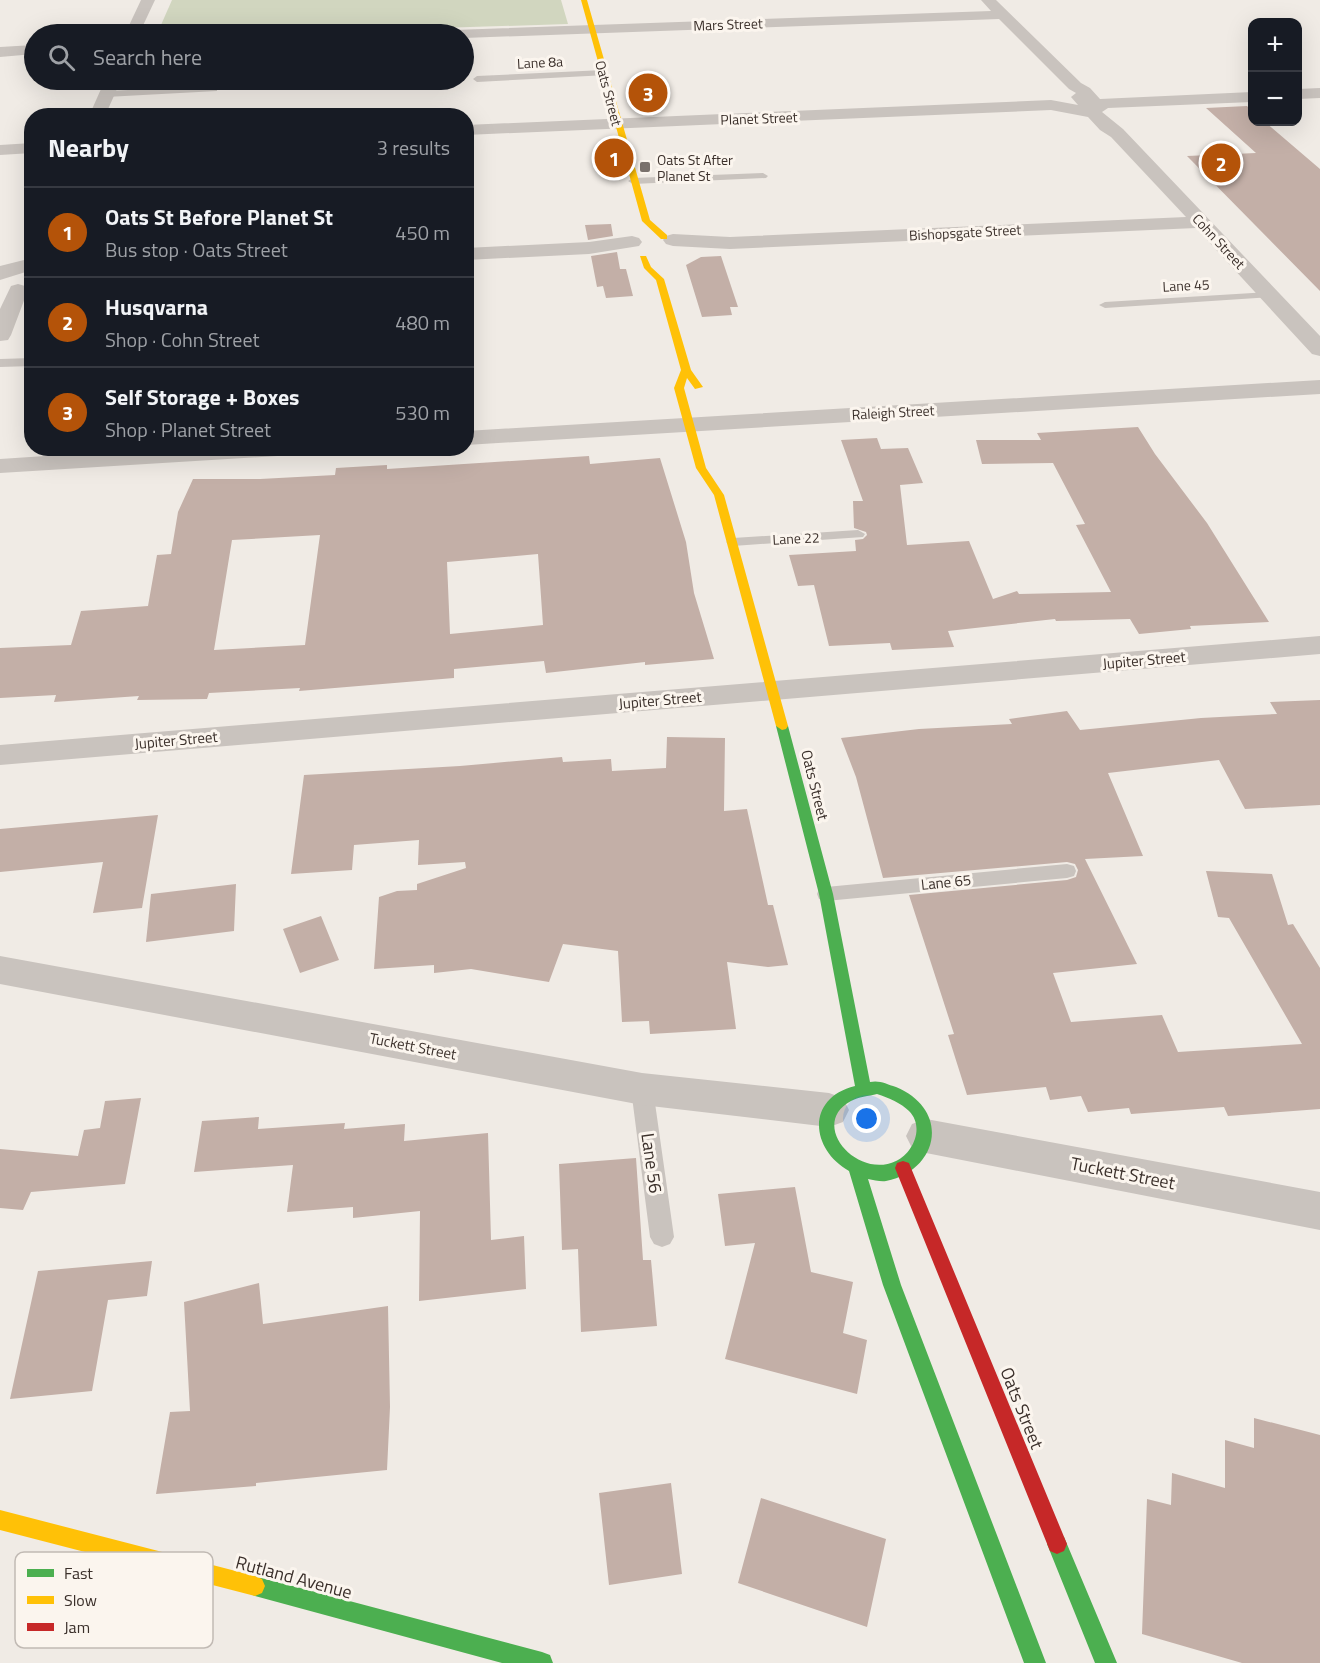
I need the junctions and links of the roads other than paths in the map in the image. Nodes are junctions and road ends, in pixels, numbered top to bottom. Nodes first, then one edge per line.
1 (148, 0) edge
2 (584, 0) edge
3 (988, 0) edge
4 (1001, 15) junction
5 (137, 24) edge
6 (593, 29) junction
7 (474, 33) edge
8 (24, 51) edge
9 (0, 52) edge
10 (604, 72) junction
11 (477, 79) dead end
12 (1075, 89) junction
13 (109, 90) edge
14 (1320, 93) edge
15 (1302, 94) edge
16 (1248, 97) edge
17 (1051, 105) junction
18 (101, 108) edge
19 (1095, 108) junction
20 (617, 123) junction
21 (474, 130) edge
22 (24, 148) edge
23 (0, 150) edge
24 (764, 176) dead end
25 (633, 181) junction
26 (646, 221) junction
27 (1200, 222) junction
28 (636, 248) junction
29 (474, 254) edge
30 (668, 256) junction
31 (24, 265) edge
32 (0, 274) edge
33 (17, 288) edge
34 (1269, 295) junction
35 (1104, 305) dead end
36 (0, 335) edge
37 (1320, 349) edge
38 (24, 362) edge
39 (0, 363) edge
40 (686, 370) junction
41 (1320, 387) edge
42 (705, 418) junction
43 (474, 437) edge
44 (163, 456) edge
45 (0, 466) edge
46 (723, 475) dead end
47 (719, 495) junction
48 (858, 534) dead end
49 (733, 542) junction
50 (1320, 645) edge
51 (773, 691) junction
52 (0, 755) edge
53 (1067, 871) dead end
54 (826, 894) junction
55 (0, 970) edge
56 (863, 1088) junction
57 (642, 1089) junction
58 (829, 1110) junction
59 (926, 1136) junction
60 (856, 1168) junction
61 (903, 1168) junction
62 (1320, 1211) edge
63 (662, 1237) dead end
64 (0, 1520) edge
65 (126, 1552) edge
66 (213, 1575) edge
67 (542, 1663) edge
68 (1035, 1663) edge
69 (1106, 1663) edge

1 - 5 street
2 - 6 main road, Oats Street
3 - 4 street, Cohn Street
4 - 6 street, Mars Street
4 - 12 street, Cohn Street
6 - 7 street, Mars Street
6 - 10 main road, Oats Street
8 - 9 street
10 - 11 lane, Lane 8a
10 - 20 main road, Oats Street
12 - 17 street, Planet Street
12 - 19 street, Cohn Street
13 - 18 street
14 - 15 street
16 - 19 street, Planet Street
17 - 19 street, Planet Street
17 - 20 street, Planet Street
19 - 27 street, Cohn Street
20 - 21 street, Planet Street
20 - 25 main road, Oats Street
22 - 23 street
24 - 25 lane
25 - 26 main road, Oats Street
26 - 28 main road
26 - 30 main road
27 - 30 street, Bishopsgate Street
27 - 34 street, Cohn Street
28 - 29 street
28 - 30 main road
28 - 30 main road
28 - 30 main road, Oats Street
30 - 40 main road, Oats Street
31 - 32 street
33 - 36 street
34 - 35 lane, Lane 45
34 - 37 street, Cohn Street
38 - 39 lane
40 - 42 main road, Oats Street
40 - 42 main road, Oats Street
41 - 42 street, Raleigh Street
42 - 43 street, Raleigh Street
42 - 47 main road, Oats Street
44 - 45 street
46 - 47 main road, Oats Street
47 - 49 main road, Oats Street
48 - 49 lane, Lane 22
49 - 51 main road, Oats Street
50 - 51 street, Jupiter Street
51 - 52 street, Jupiter Street
51 - 54 main road, Oats Street
53 - 54 lane, Lane 65
54 - 56 main road, Oats Street
55 - 57 street, Tuckett Street
56 - 58 main road
56 - 59 main road
57 - 58 street, Tuckett Street
57 - 63 lane, Lane 56
58 - 60 main road
59 - 61 main road
59 - 62 street, Tuckett Street
60 - 61 main road
60 - 68 main road
61 - 69 main road, Oats Street
64 - 65 main road, Rutland Avenue
66 - 67 main road, Rutland Avenue

